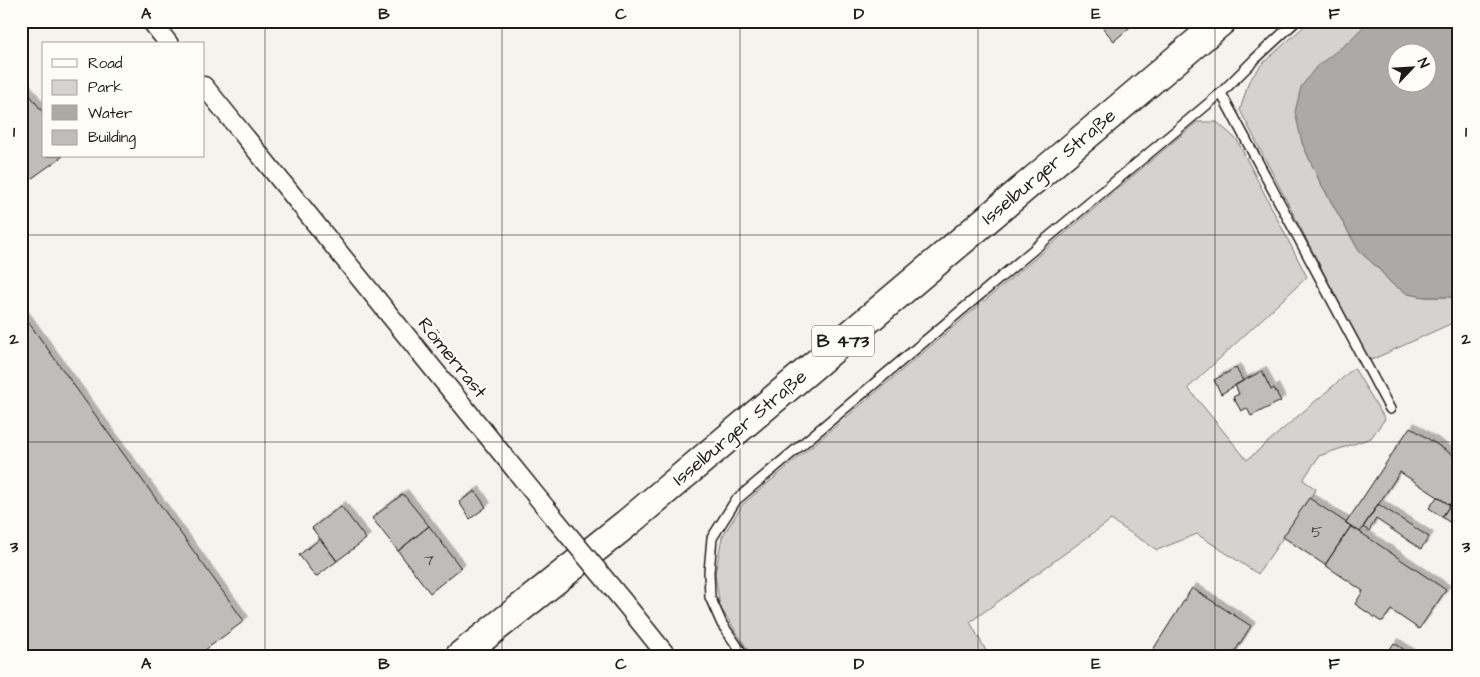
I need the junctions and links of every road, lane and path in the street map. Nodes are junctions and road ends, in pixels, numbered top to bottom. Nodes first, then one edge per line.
1 (151, 21) edge
2 (1222, 21) edge
3 (1296, 21) edge
4 (167, 42) edge
5 (205, 87) edge
6 (1221, 93) junction
7 (1390, 409) dead end
8 (460, 656) edge
9 (667, 656) edge
10 (744, 656) edge

1 - 4 street
2 - 8 main road, Isselburger Straße / B 473
3 - 6 lane
5 - 9 street, Römerrast, bridge
6 - 7 lane
6 - 10 lane

